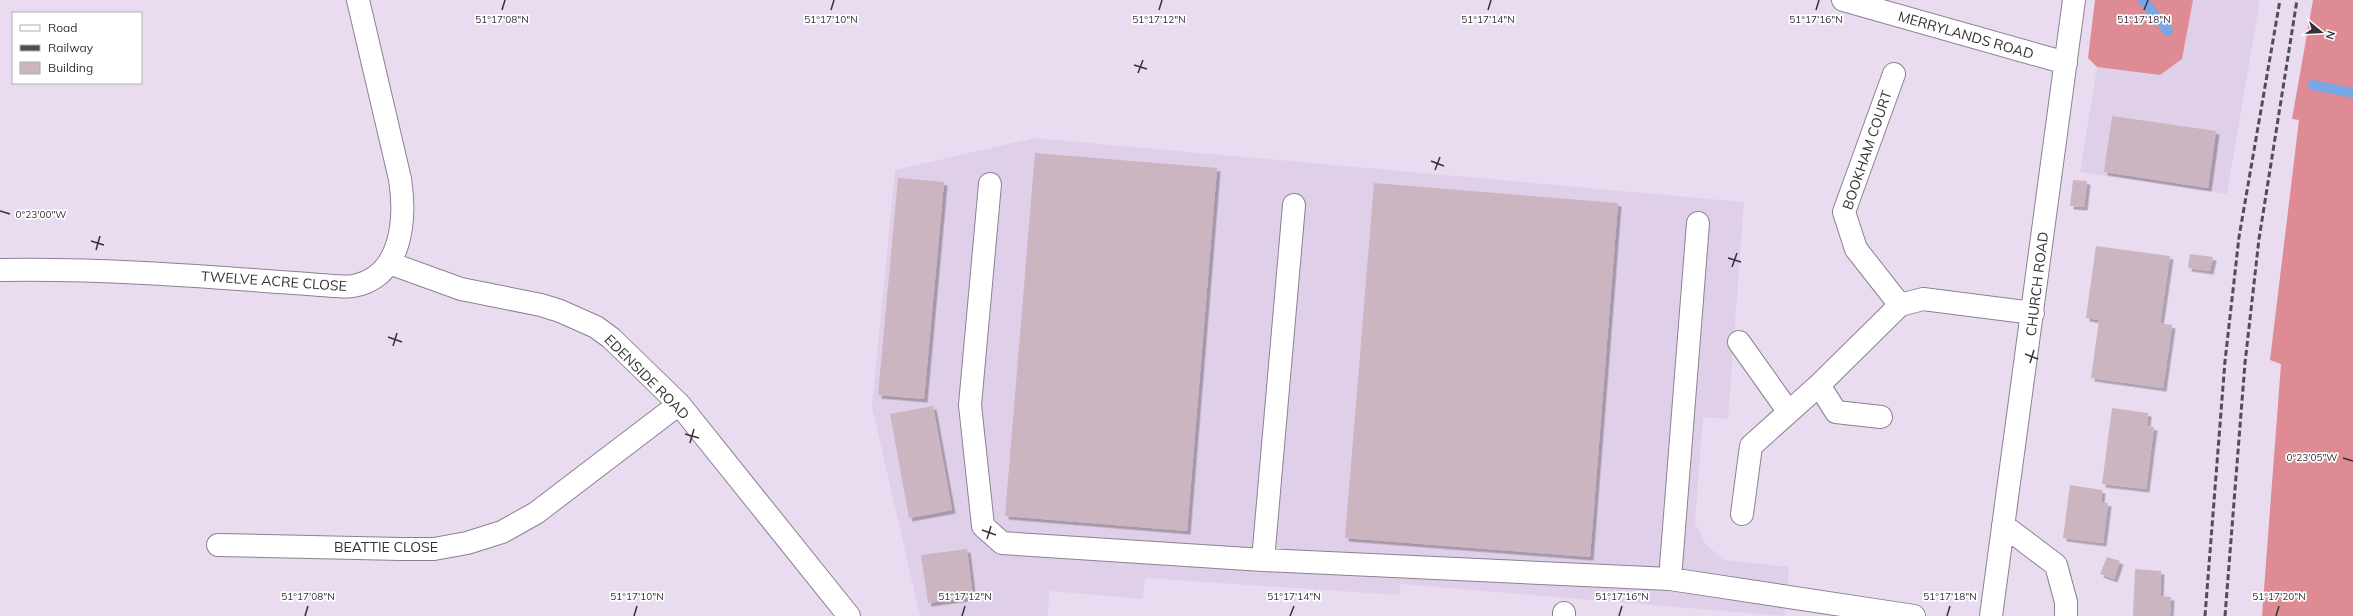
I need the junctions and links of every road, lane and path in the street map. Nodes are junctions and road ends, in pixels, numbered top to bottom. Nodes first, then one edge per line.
1 (358, 0) edge
2 (1843, 0) edge
3 (2074, 0) edge
4 (2066, 63) junction
5 (1894, 74) dead end
6 (990, 184) dead end
7 (1294, 205) dead end
8 (1698, 223) dead end
9 (388, 263) junction
10 (0, 270) edge
11 (1900, 305) junction
12 (2033, 313) junction
13 (1739, 342) dead end
14 (1819, 385) junction
15 (679, 404) junction
16 (1788, 412) junction
17 (1881, 417) dead end
18 (1742, 514) dead end
19 (2003, 525) junction
20 (218, 545) dead end
21 (1263, 560) junction
22 (1670, 579) junction
23 (849, 616) edge
24 (1914, 616) edge
25 (1991, 616) edge
26 (2066, 616) edge

1 - 9 street, TWELVE ACRE CLOSE
2 - 4 street, MERRYLANDS ROAD
3 - 4 street, CHURCH ROAD
4 - 12 street, CHURCH ROAD
5 - 11 street, BOOKHAM COURT
6 - 21 street
7 - 21 street
8 - 22 street
9 - 10 street, TWELVE ACRE CLOSE
9 - 15 street, EDENSIDE ROAD
11 - 12 street
11 - 14 street
12 - 19 street, CHURCH ROAD
13 - 16 street
14 - 16 street
14 - 17 street
15 - 20 street, BEATTIE CLOSE
15 - 23 street, EDENSIDE ROAD
16 - 18 street
19 - 25 street, CHURCH ROAD
19 - 26 street
21 - 22 street
22 - 24 street

